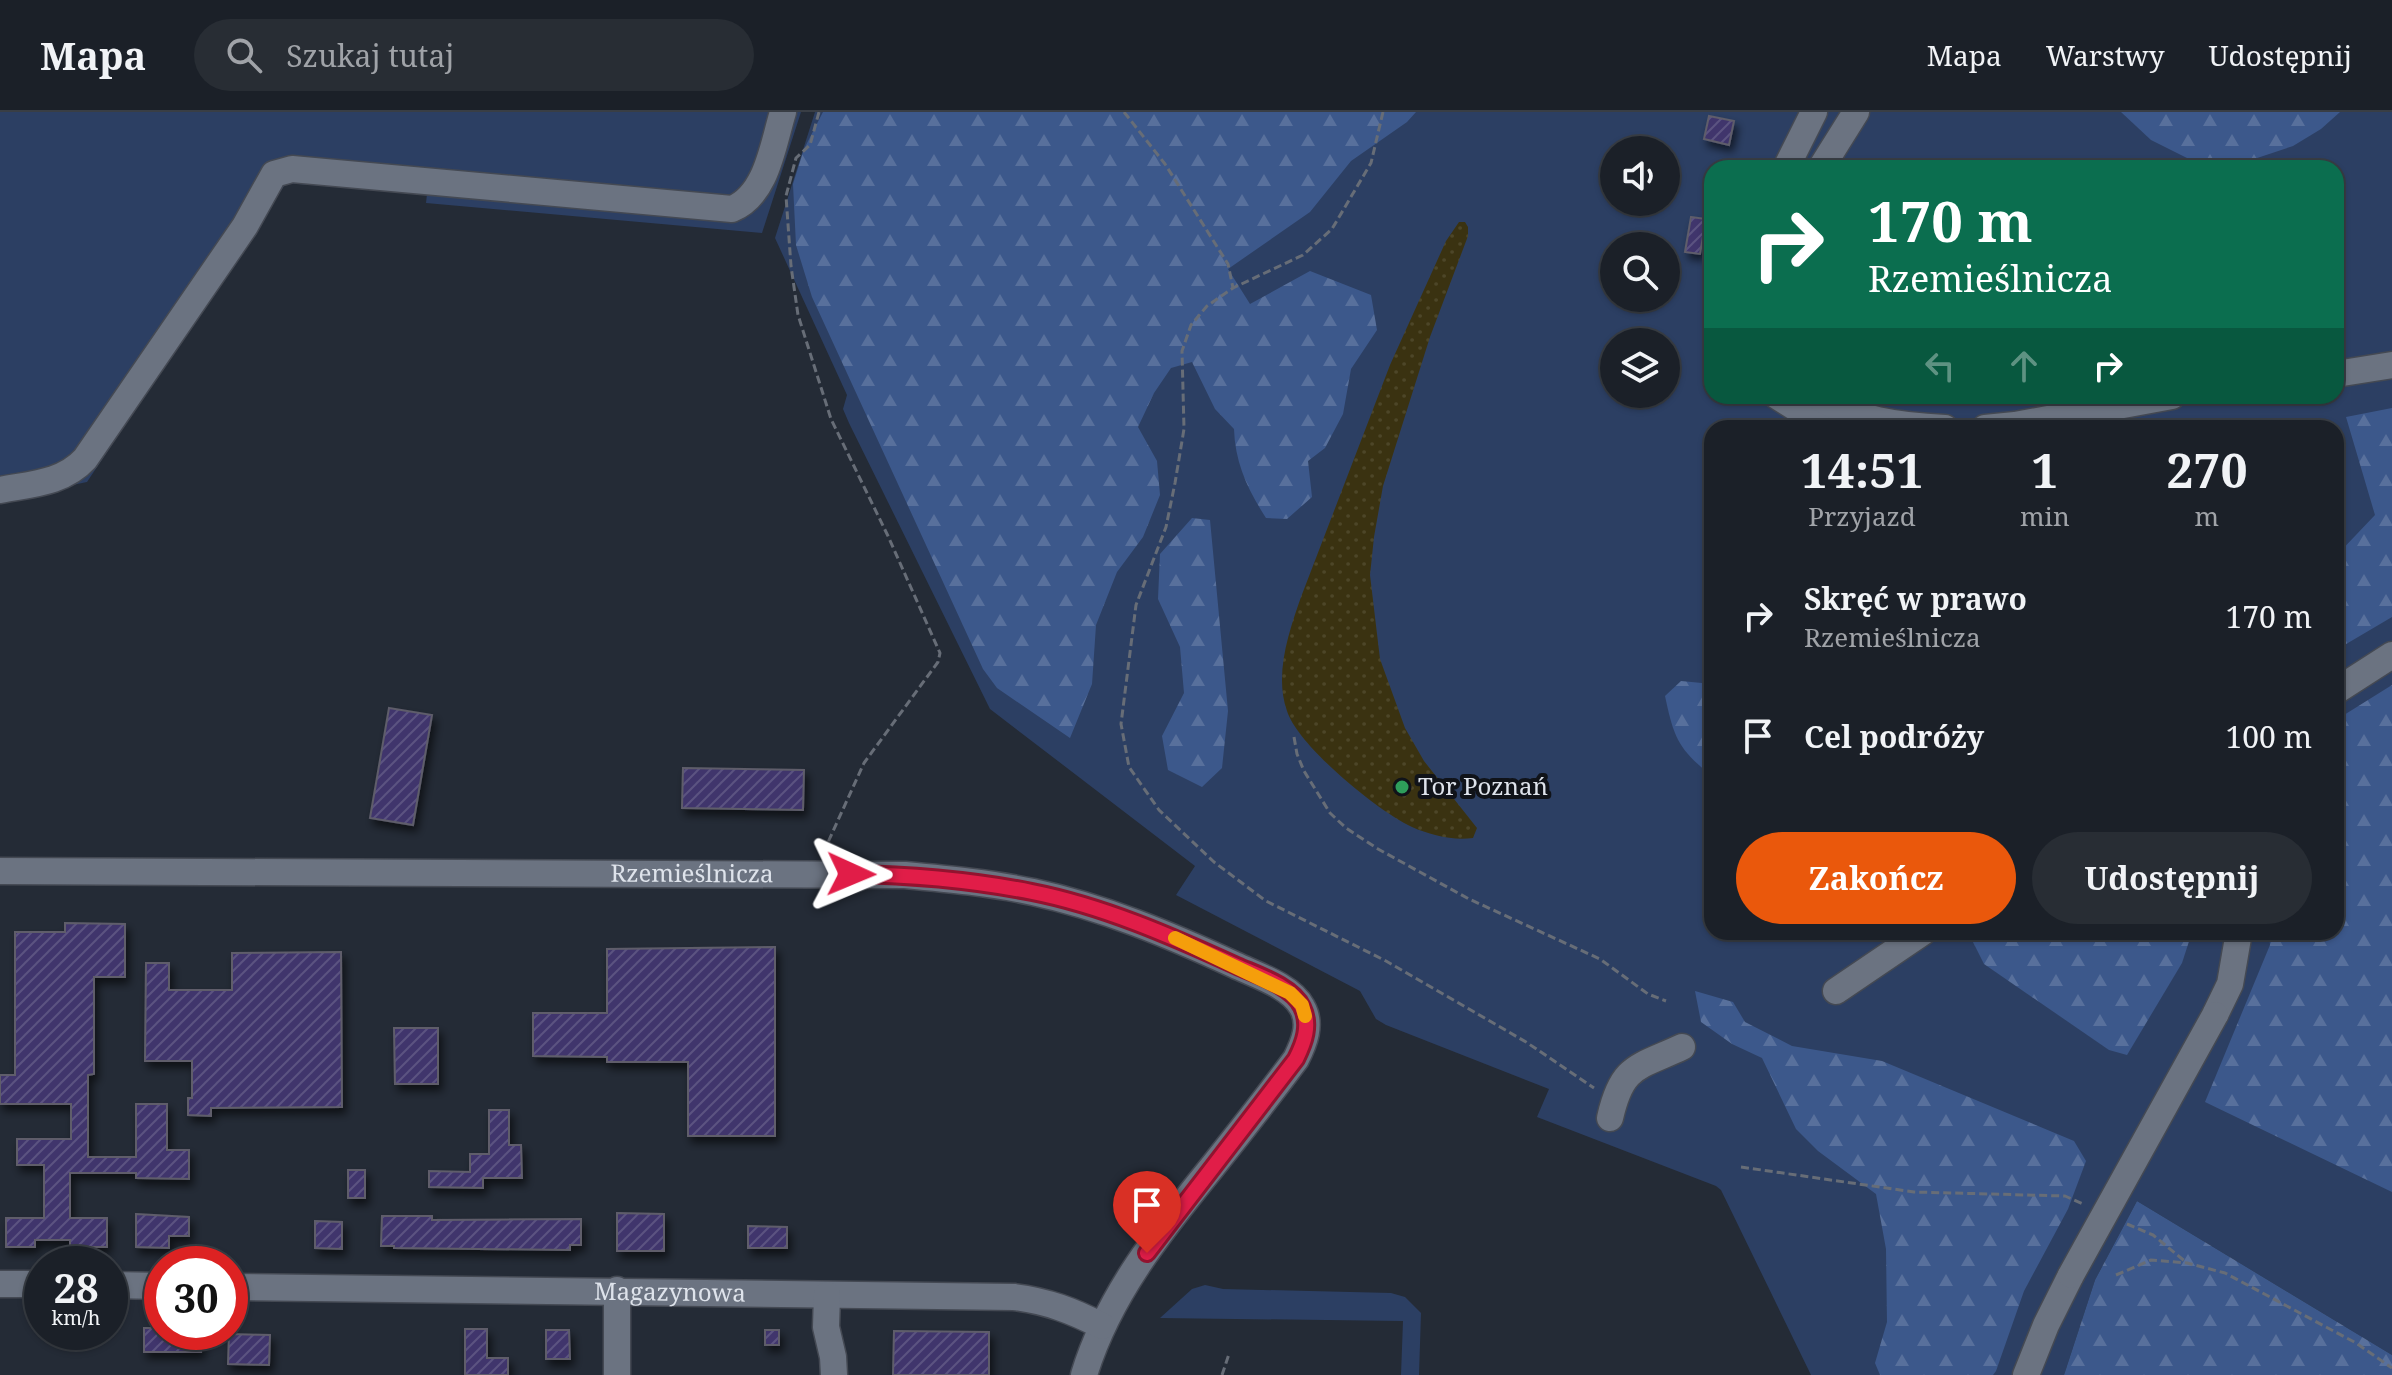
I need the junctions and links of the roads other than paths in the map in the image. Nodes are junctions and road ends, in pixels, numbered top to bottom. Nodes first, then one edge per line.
1 (783, 112) edge
2 (1814, 112) edge
3 (1856, 112) edge
4 (1790, 160) edge
5 (1826, 160) edge
6 (2392, 365) edge
7 (2344, 373) edge
8 (1790, 404) edge
9 (1832, 404) edge
10 (2153, 404) edge
11 (2123, 417) edge
12 (1821, 420) edge
13 (1878, 420) edge
14 (2085, 420) edge
15 (0, 490) edge
16 (2392, 655) edge
17 (2344, 686) edge
18 (0, 871) edge
19 (1911, 940) edge
20 (2238, 940) edge
21 (1836, 991) dead end
22 (1682, 1047) dead end
23 (1612, 1110) road end
24 (0, 1284) edge
25 (24, 1284) edge
26 (248, 1287) edge
27 (617, 1290) junction
28 (827, 1295) junction
29 (1102, 1326) junction
30 (617, 1375) edge
31 (834, 1375) edge
32 (1084, 1375) edge
33 (2026, 1375) edge

1 - 15 street
2 - 4 street
3 - 5 street
6 - 7 street
8 - 12 street
9 - 13 street
10 - 11 street
11 - 14 street
16 - 17 street
18 - 29 street, Rzemieślnicza
19 - 21 street
20 - 33 street, bridge
22 - 23 street
24 - 25 street
26 - 27 street, Magazynowa
27 - 28 street, Magazynowa
27 - 30 street
28 - 29 street, Magazynowa
28 - 31 street
29 - 32 street, Rzemieślnicza

